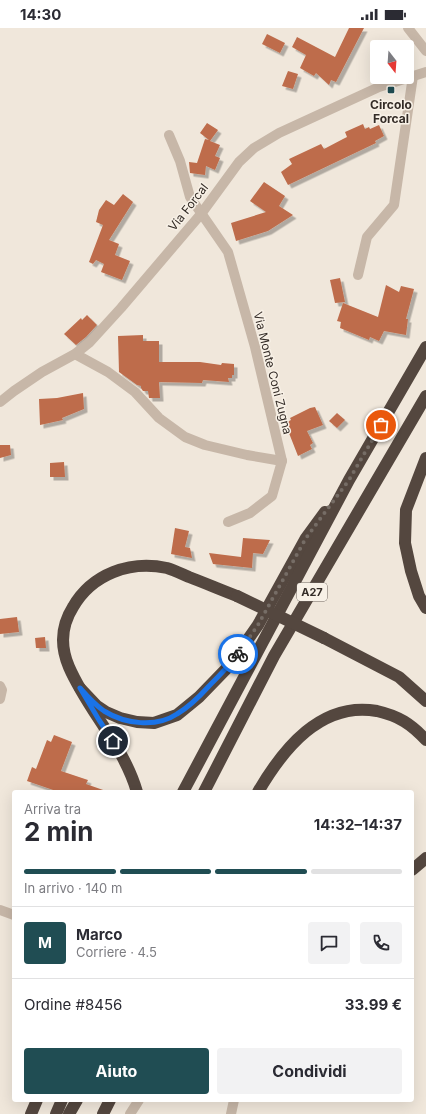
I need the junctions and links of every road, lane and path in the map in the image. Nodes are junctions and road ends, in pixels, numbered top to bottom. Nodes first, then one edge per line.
1 (408, 28) edge
2 (426, 51) edge
3 (426, 72) edge
4 (414, 75) edge
5 (386, 84) edge
6 (411, 84) edge
7 (169, 135) dead end
8 (201, 214) junction
9 (358, 275) dead end
10 (426, 347) edge
11 (75, 354) junction
12 (426, 396) edge
13 (0, 402) edge
14 (426, 458) edge
15 (282, 461) junction
16 (349, 480) junction
17 (228, 522) dead end
18 (426, 608) edge
19 (0, 686) edge
20 (80, 688) junction
21 (0, 699) edge
22 (426, 701) edge
23 (426, 740) edge
24 (136, 790) edge
25 (184, 790) edge
26 (205, 790) edge
27 (259, 790) edge
28 (426, 858) edge
29 (414, 868) edge
30 (0, 910) edge
31 (12, 914) edge
32 (36, 1102) edge
33 (61, 1102) edge
34 (76, 1102) edge
35 (109, 1102) edge
36 (138, 1102) edge
37 (234, 1102) edge
38 (31, 1114) edge
39 (56, 1114) edge
40 (69, 1114) edge
41 (103, 1114) edge
42 (130, 1114) edge
43 (231, 1114) edge

1 - 2 street
3 - 4 street, Via Forcal
5 - 8 street, Via Forcal
6 - 9 street
7 - 8 street, Via Monte Coni Zugna
8 - 11 street, Via Forcal
8 - 15 street, Via Monte Coni Zugna
10 - 16 highway, A27
11 - 13 street, Via Forcal
11 - 15 street
12 - 26 highway, A27
14 - 18 highway
15 - 17 street, Via Monte Coni Zugna
16 - 20 highway, A27
16 - 25 highway, A27
19 - 21 street
20 - 22 highway, A27, bridge
20 - 24 highway, A27
23 - 27 highway
28 - 29 highway
30 - 31 street
32 - 38 highway
33 - 39 highway
34 - 40 highway
35 - 41 highway
36 - 42 street
37 - 43 street

